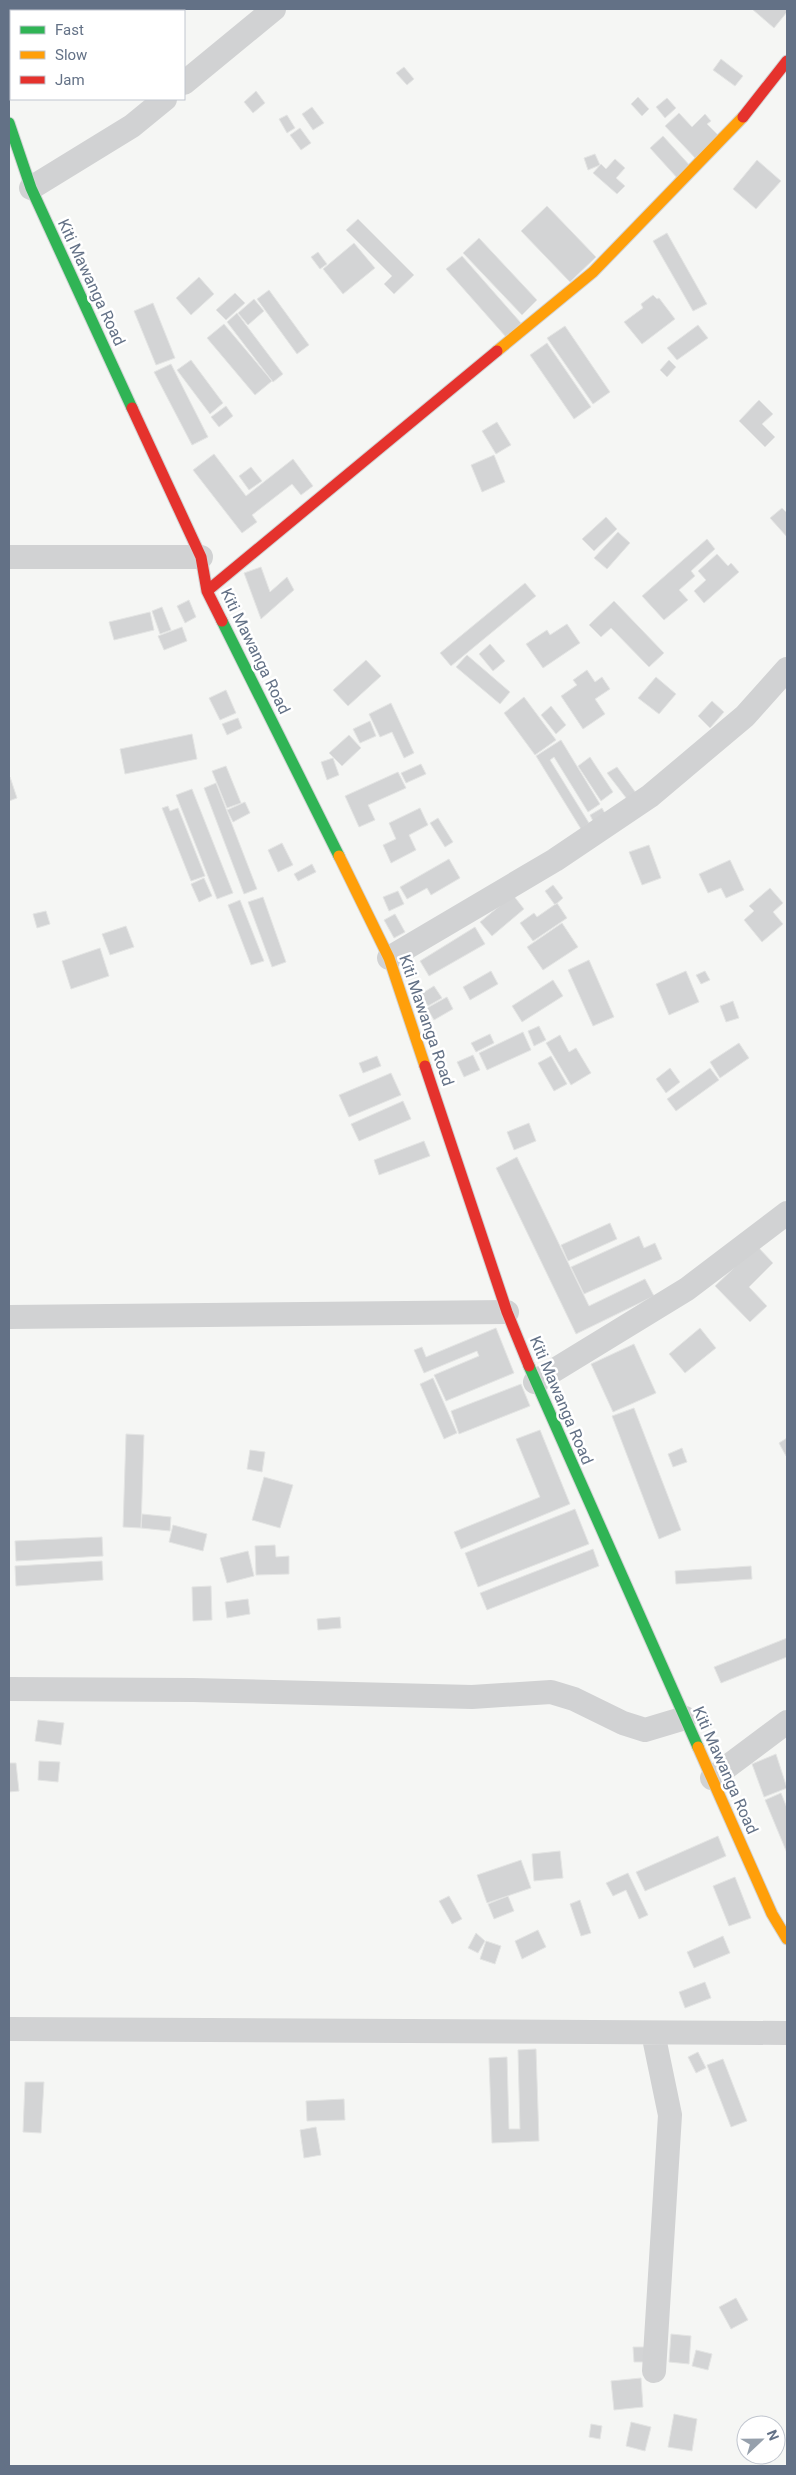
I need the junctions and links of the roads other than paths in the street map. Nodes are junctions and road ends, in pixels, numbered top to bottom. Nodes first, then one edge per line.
1 (274, 9) edge
2 (787, 61) edge
3 (185, 82) edge
4 (164, 100) edge
5 (11, 133) edge
6 (31, 188) junction
7 (9, 557) edge
8 (200, 557) junction
9 (207, 591) junction
10 (787, 669) edge
11 (390, 958) junction
12 (787, 1213) edge
13 (507, 1312) junction
14 (9, 1317) edge
15 (535, 1382) junction
16 (9, 1689) edge
17 (685, 1718) junction
18 (787, 1722) edge
19 (712, 1778) junction
20 (787, 1939) edge
21 (9, 2029) edge
22 (653, 2033) junction
23 (787, 2033) edge
24 (654, 2371) dead end

1 - 3 street
2 - 9 street
4 - 6 street
5 - 6 street, Kiti Mawanga Road
6 - 8 street, Kiti Mawanga Road
7 - 8 street
8 - 9 street, Kiti Mawanga Road
9 - 11 street, Kiti Mawanga Road
10 - 11 street
11 - 13 street, Kiti Mawanga Road
12 - 15 street
13 - 14 street
13 - 15 street, Kiti Mawanga Road
15 - 17 street, Kiti Mawanga Road
16 - 17 street
17 - 19 street, Kiti Mawanga Road
18 - 19 street
19 - 20 street, Kiti Mawanga Road
21 - 22 street
22 - 23 street
22 - 24 street

